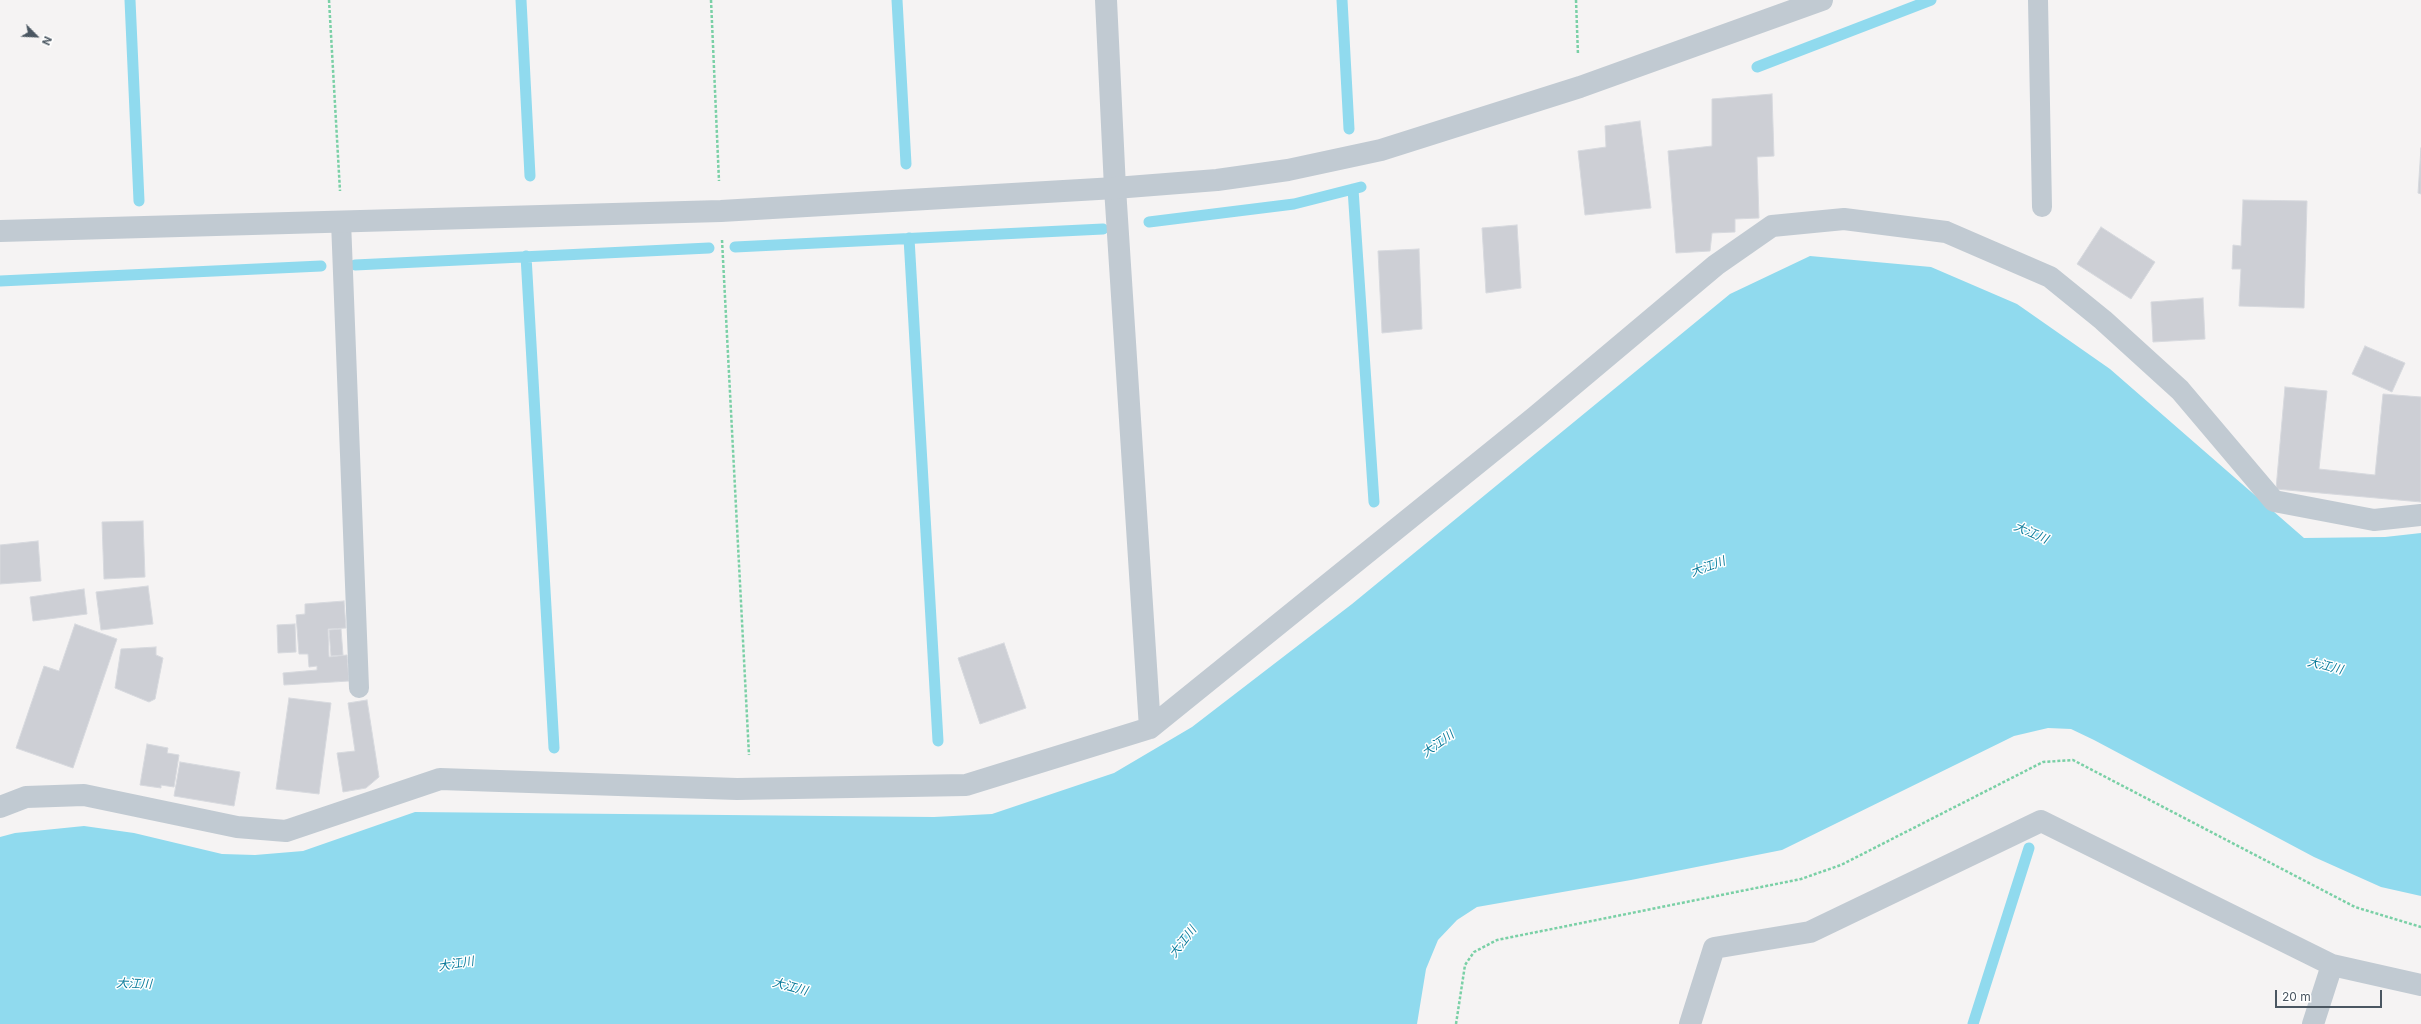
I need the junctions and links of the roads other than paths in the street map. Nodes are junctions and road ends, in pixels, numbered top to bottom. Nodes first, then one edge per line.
1 (1106, 0) edge
2 (1822, 0) edge
3 (2038, 0) edge
4 (1115, 188) junction
5 (2042, 207) dead end
6 (341, 221) junction
7 (0, 231) edge
8 (2421, 515) edge
9 (359, 688) dead end
10 (1150, 728) junction
11 (0, 807) edge
12 (2332, 965) junction
13 (2421, 985) edge
14 (1690, 1024) edge
15 (2313, 1024) edge

1 - 4 street
2 - 4 street
3 - 5 lane
4 - 6 street
4 - 10 street
6 - 7 street
6 - 9 lane
8 - 10 street
10 - 11 street
12 - 13 street
12 - 14 street
12 - 15 street

